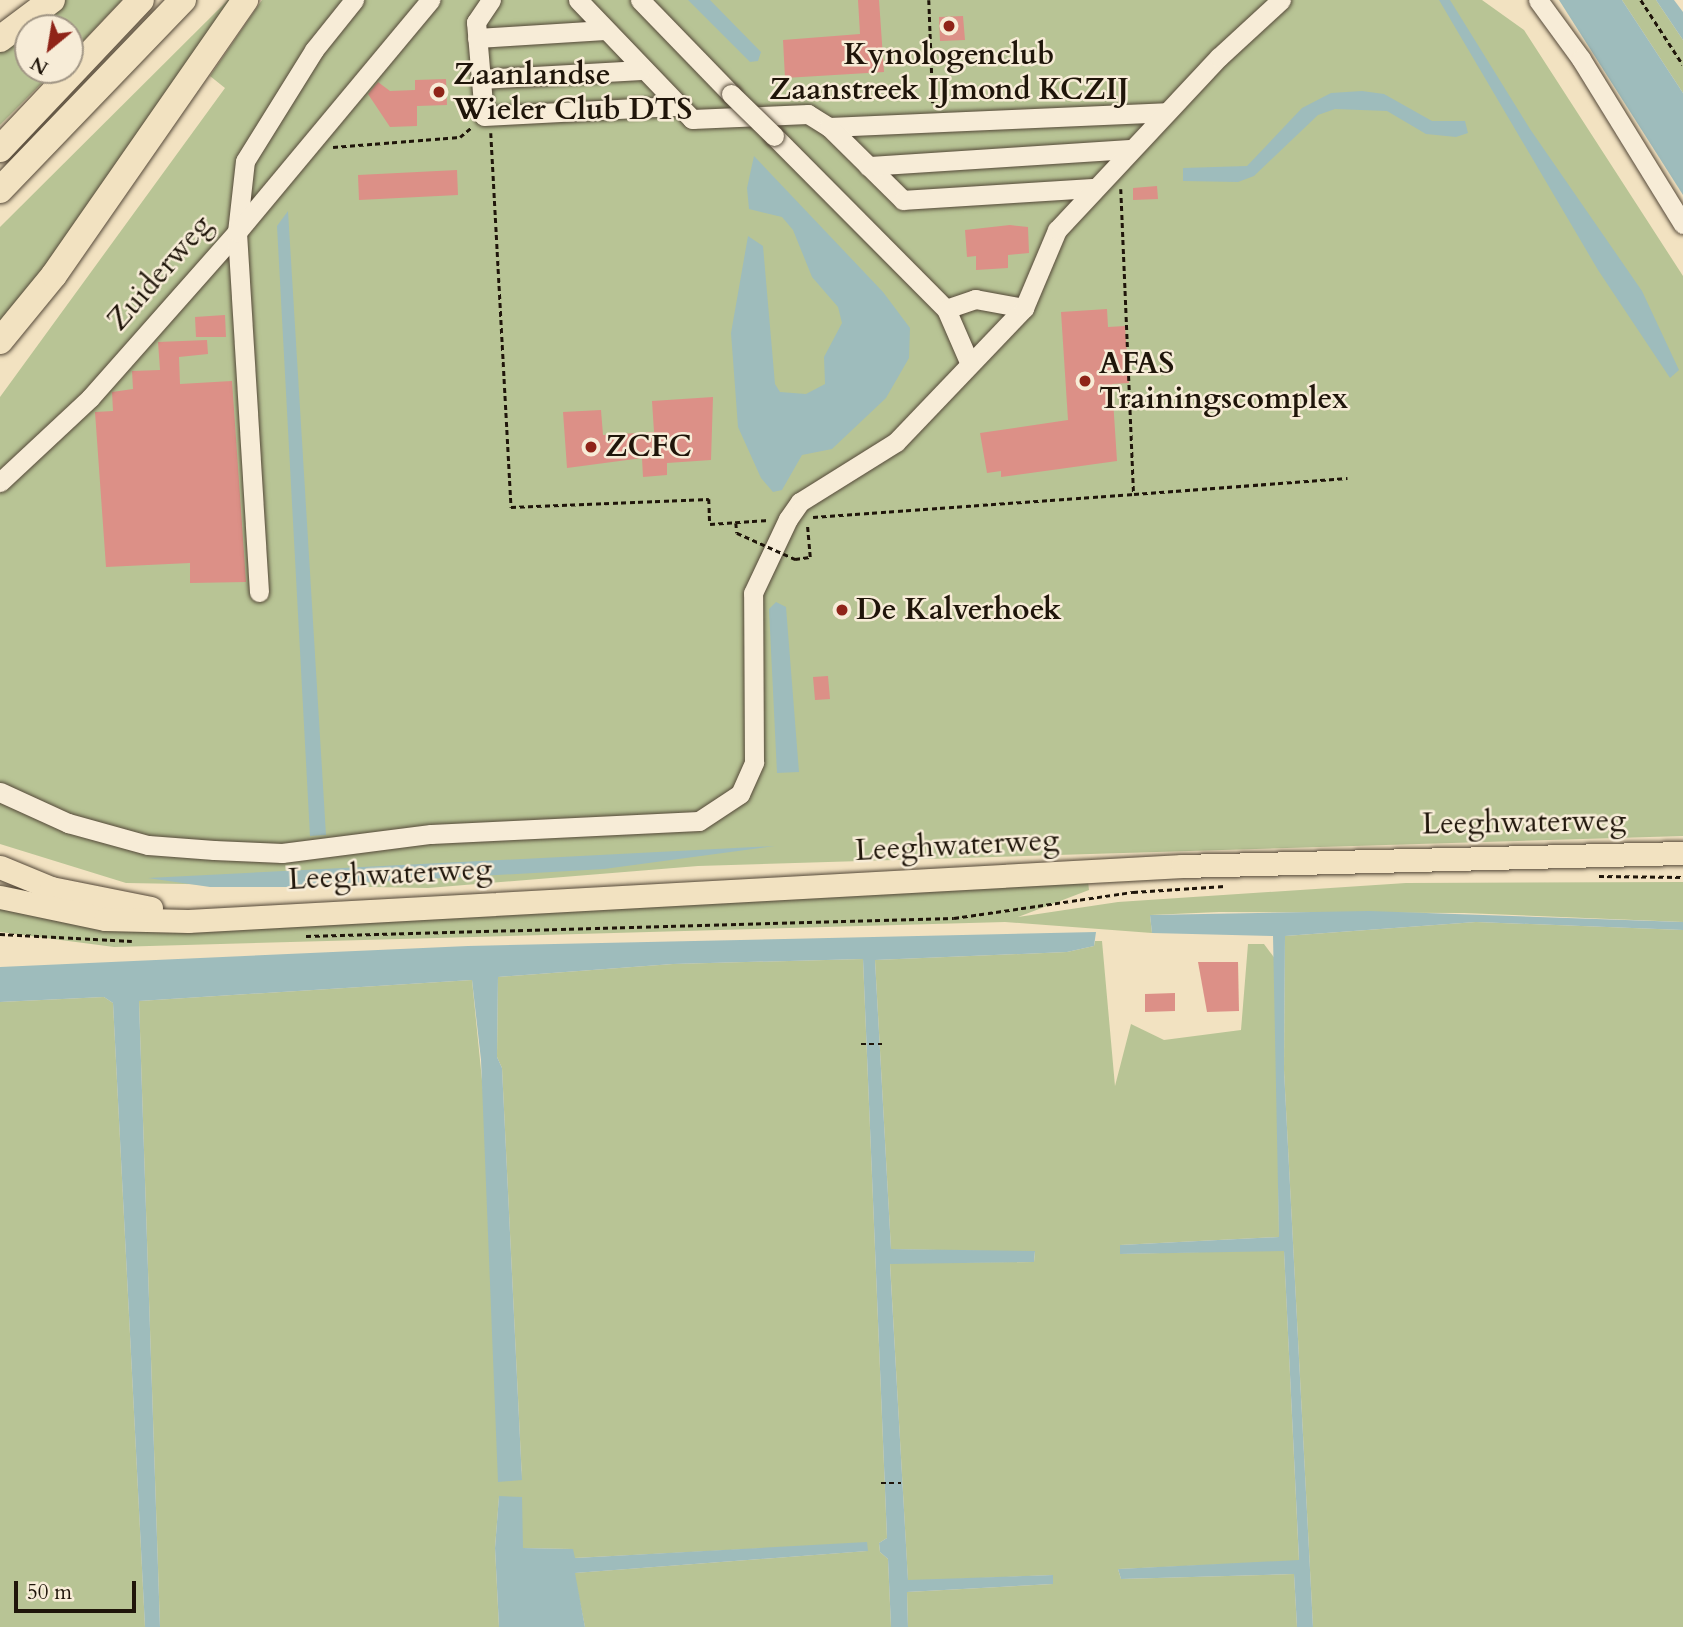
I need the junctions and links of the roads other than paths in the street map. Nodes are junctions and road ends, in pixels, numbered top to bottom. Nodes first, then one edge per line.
1 (52, 0) edge
2 (141, 0) edge
3 (183, 0) edge
4 (245, 0) edge
5 (354, 0) edge
6 (430, 0) edge
7 (492, 0) edge
8 (578, 0) edge
9 (640, 0) edge
10 (1281, 0) edge
11 (1537, 3) edge
12 (604, 30) junction
13 (0, 38) edge
14 (477, 38) junction
15 (641, 70) junction
16 (481, 79) junction
17 (675, 106) junction
18 (1166, 112) junction
19 (829, 127) junction
20 (0, 149) edge
21 (1126, 155) junction
22 (868, 166) junction
23 (1095, 188) junction
24 (0, 190) edge
25 (1683, 224) edge
26 (237, 232) junction
27 (1024, 308) junction
28 (947, 309) junction
29 (0, 341) edge
30 (969, 362) junction
31 (0, 482) edge
32 (259, 592) dead end
33 (0, 792) edge
34 (1683, 853) edge
35 (0, 867) edge
36 (0, 897) edge
37 (234, 916) junction

1 - 13 highway
2 - 20 highway
3 - 24 highway
4 - 29 highway
5 - 26 street, Zuiderweg
6 - 26 street
7 - 14 street
8 - 12 street
9 - 28 street, bridge
10 - 18 street
11 - 25 street
12 - 14 street
12 - 15 street
14 - 16 street
15 - 16 street
15 - 17 street
16 - 17 street
17 - 19 street
18 - 19 street
18 - 21 street
19 - 22 street
21 - 22 street
21 - 23 street
22 - 23 street
23 - 27 street
26 - 31 street, Zuiderweg
26 - 32 street
27 - 28 street
27 - 30 street
28 - 30 street
30 - 33 street
34 - 37 main road, Leeghwaterweg
35 - 37 main road, Leeghwaterweg
36 - 37 main road, Leeghwaterweg

